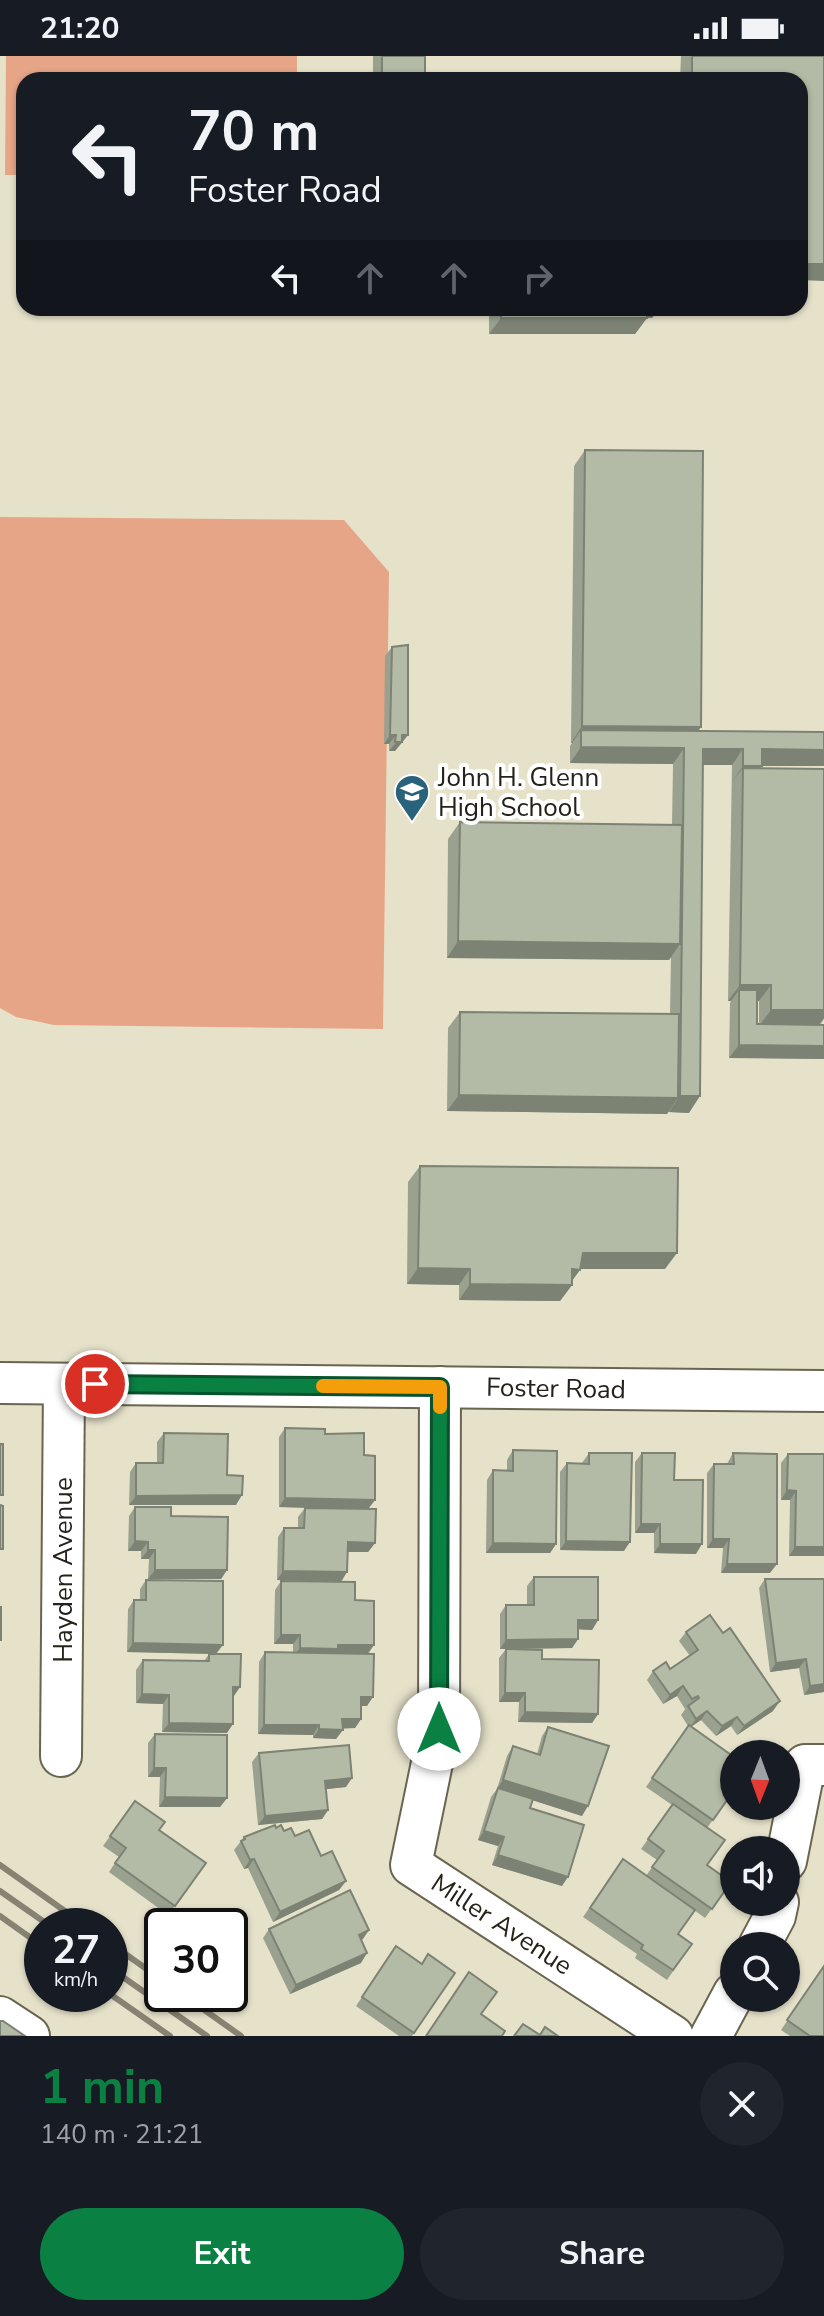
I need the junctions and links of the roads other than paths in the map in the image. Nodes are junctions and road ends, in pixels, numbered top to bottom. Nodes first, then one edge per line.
1 (0, 1383) edge
2 (64, 1384) junction
3 (440, 1387) junction
4 (824, 1391) edge
5 (61, 1756) dead end
6 (824, 1765) edge
7 (791, 1836) edge
8 (724, 2012) edge
9 (0, 2017) edge
10 (29, 2036) edge
11 (673, 2036) edge
12 (711, 2036) edge

1 - 2 street, Foster Road
2 - 3 street, Foster Road
2 - 5 street, Hayden Avenue
3 - 4 street, Foster Road
3 - 11 street, Miller Avenue
6 - 7 street
8 - 12 street
9 - 10 street

